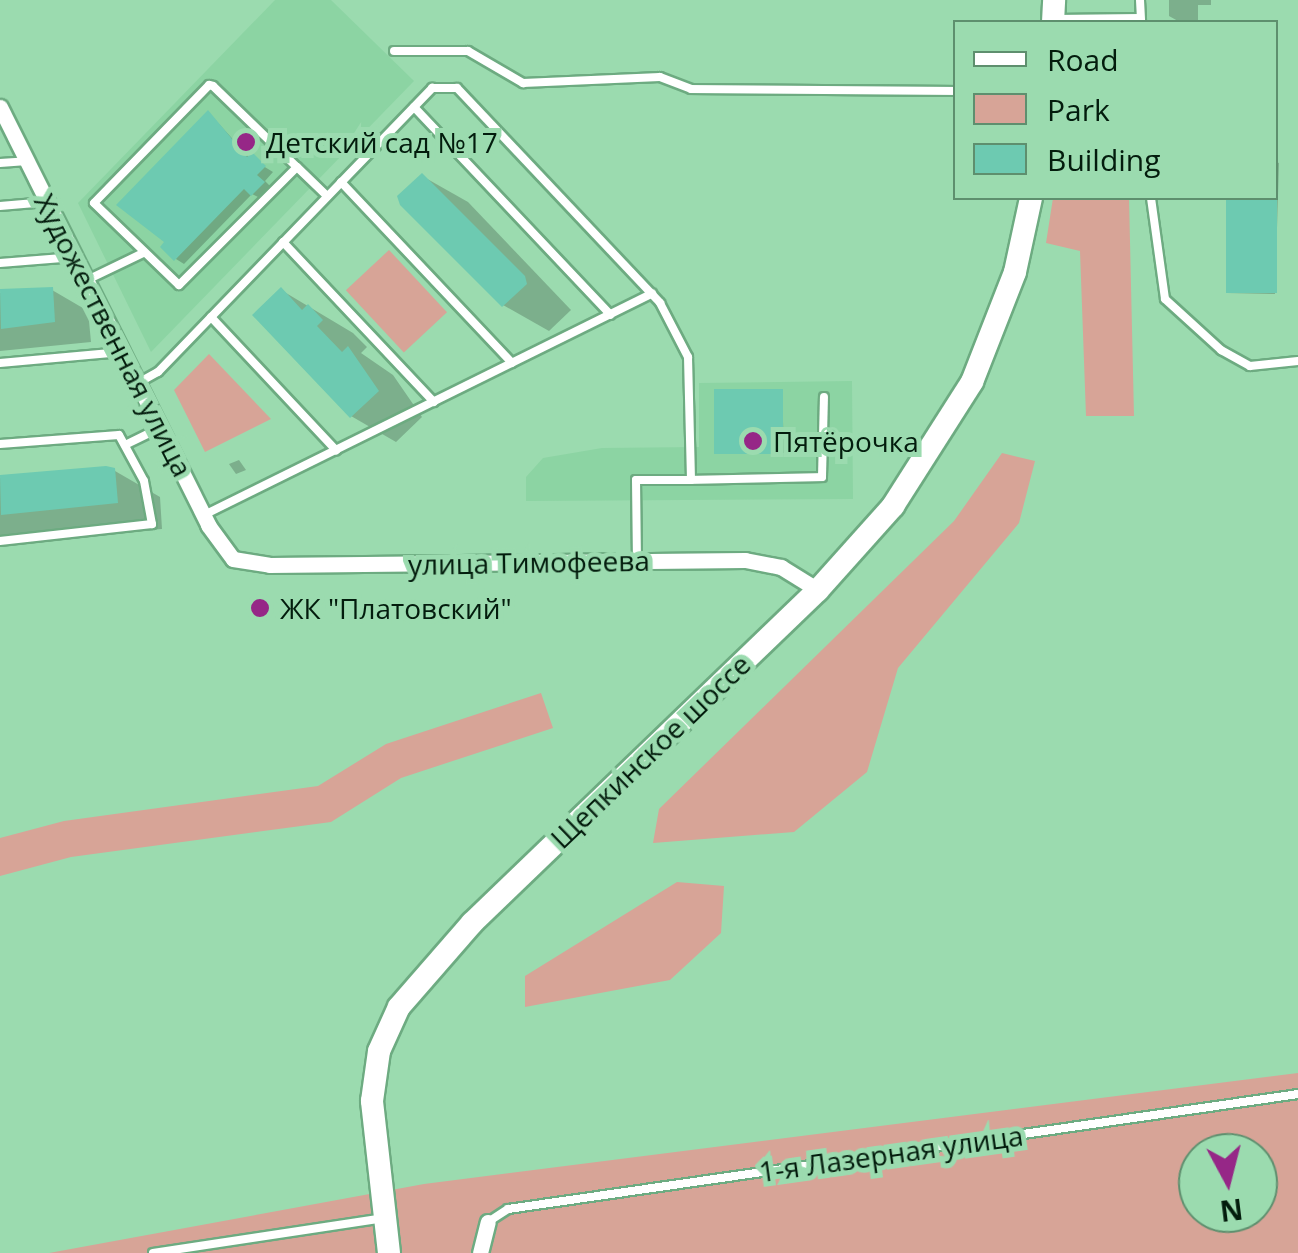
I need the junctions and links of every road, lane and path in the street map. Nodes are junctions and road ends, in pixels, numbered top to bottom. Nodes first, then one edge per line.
1 (1140, 0) edge
2 (1054, 14) edge
3 (1141, 20) edge
4 (394, 51) dead end
5 (953, 90) edge
6 (0, 106) edge
7 (414, 107) junction
8 (27, 161) junction
9 (0, 163) edge
10 (297, 167) junction
11 (341, 182) junction
12 (328, 196) junction
13 (1031, 200) edge
14 (1151, 200) edge
15 (47, 202) junction
16 (0, 206) edge
17 (283, 242) junction
18 (143, 252) junction
19 (75, 257) junction
20 (0, 264) edge
21 (86, 280) junction
22 (652, 294) junction
23 (611, 315) junction
24 (210, 317) junction
25 (122, 352) junction
26 (1298, 362) edge
27 (512, 363) junction
28 (0, 364) edge
29 (138, 383) junction
30 (824, 396) dead end
31 (434, 402) junction
32 (160, 428) junction
33 (0, 444) edge
34 (125, 445) junction
35 (336, 450) junction
36 (691, 480) junction
37 (204, 515) junction
38 (0, 541) edge
39 (233, 560) joint
40 (637, 561) junction
41 (818, 590) junction
42 (1298, 1094) edge
43 (384, 1218) junction
44 (488, 1222) joint
45 (153, 1253) edge
46 (389, 1253) edge
47 (480, 1253) edge

1 - 3 lane
2 - 3 lane
4 - 5 lane
6 - 8 street, Художественная улица
7 - 11 lane
7 - 22 lane
7 - 23 lane
8 - 9 lane
8 - 15 street, Художественная улица
10 - 12 lane
10 - 18 lane
10 - 18 lane
11 - 12 lane
11 - 27 lane
12 - 17 lane
13 - 41 main road, Щепкинское шоссе
14 - 26 lane
15 - 16 lane
15 - 19 street, Художественная улица
17 - 24 lane
17 - 31 lane
18 - 21 lane
19 - 20 lane
19 - 21 street, Художественная улица
21 - 25 street, Художественная улица
22 - 23 lane
22 - 36 lane
23 - 27 lane
24 - 29 lane
24 - 35 lane
25 - 28 lane
25 - 29 street, Художественная улица
27 - 31 lane
29 - 32 street, Художественная улица
30 - 36 lane
31 - 35 lane
32 - 34 lane
32 - 37 street, Художественная улица
33 - 34 lane
34 - 38 lane
35 - 37 lane
36 - 40 lane
37 - 39 street, Художественная улица
39 - 40 street, улица Тимофеева
40 - 41 street, улица Тимофеева
41 - 43 main road, Щепкинское шоссе
42 - 44 lane, 1-я Лазерная улица
43 - 45 lane
43 - 46 main road, Щепкинское шоссе
44 - 47 street

